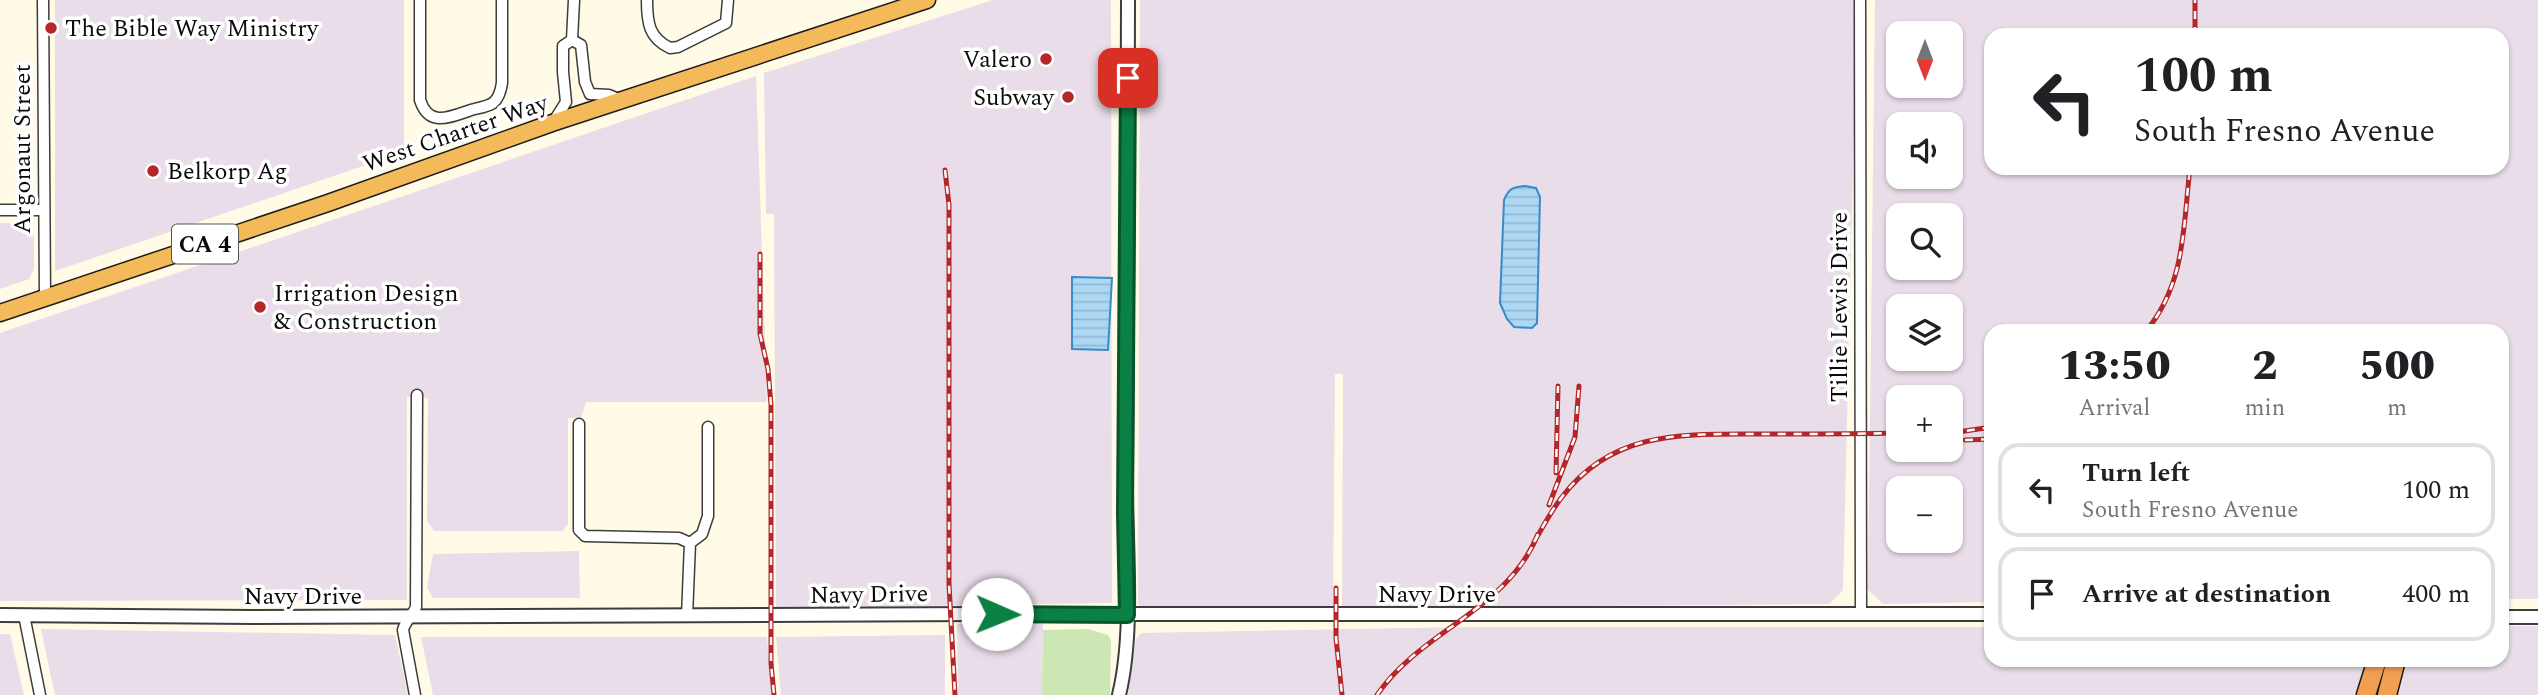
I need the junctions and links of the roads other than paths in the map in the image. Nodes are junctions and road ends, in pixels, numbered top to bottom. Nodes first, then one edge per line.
1 (43, 0) edge
2 (420, 0) edge
3 (502, 0) edge
4 (574, 0) edge
5 (646, 0) edge
6 (728, 0) edge
7 (927, 0) edge
8 (1128, 0) edge
9 (1860, 0) edge
10 (572, 40) junction
11 (621, 100) junction
12 (552, 123) junction
13 (43, 209) junction
14 (0, 210) edge
15 (45, 298) junction
16 (0, 313) edge
17 (417, 396) dead end
18 (579, 424) dead end
19 (708, 427) dead end
20 (690, 543) junction
21 (1861, 614) junction
22 (1984, 614) edge
23 (0, 615) edge
24 (24, 615) junction
25 (1127, 615) junction
26 (412, 617) junction
27 (687, 617) junction
28 (2509, 617) edge
29 (2538, 617) edge
30 (2374, 667) edge
31 (2394, 667) edge
32 (40, 695) edge
33 (415, 695) edge
34 (1119, 695) edge
35 (2366, 695) edge
36 (2387, 695) edge

1 - 13 street, Argonaut Street
2 - 3 street
4 - 10 street
5 - 6 street
7 - 11 highway, West Charter Way / CA 4
8 - 25 street
9 - 21 street, Tillie Lewis Drive
10 - 11 street
10 - 12 street
11 - 12 highway, West Charter Way / CA 4
12 - 15 highway, West Charter Way / CA 4
13 - 14 street
13 - 15 street, Argonaut Street
15 - 16 highway, West Charter Way / CA 4
17 - 26 street
18 - 20 street
19 - 20 street
20 - 27 street
21 - 22 street, Navy Drive
21 - 25 street, Navy Drive
23 - 24 street, Navy Drive
24 - 26 street, Navy Drive
24 - 32 street
25 - 27 street, Navy Drive
25 - 34 street
26 - 27 street, Navy Drive
26 - 33 street
28 - 29 street
30 - 35 highway
31 - 36 highway

